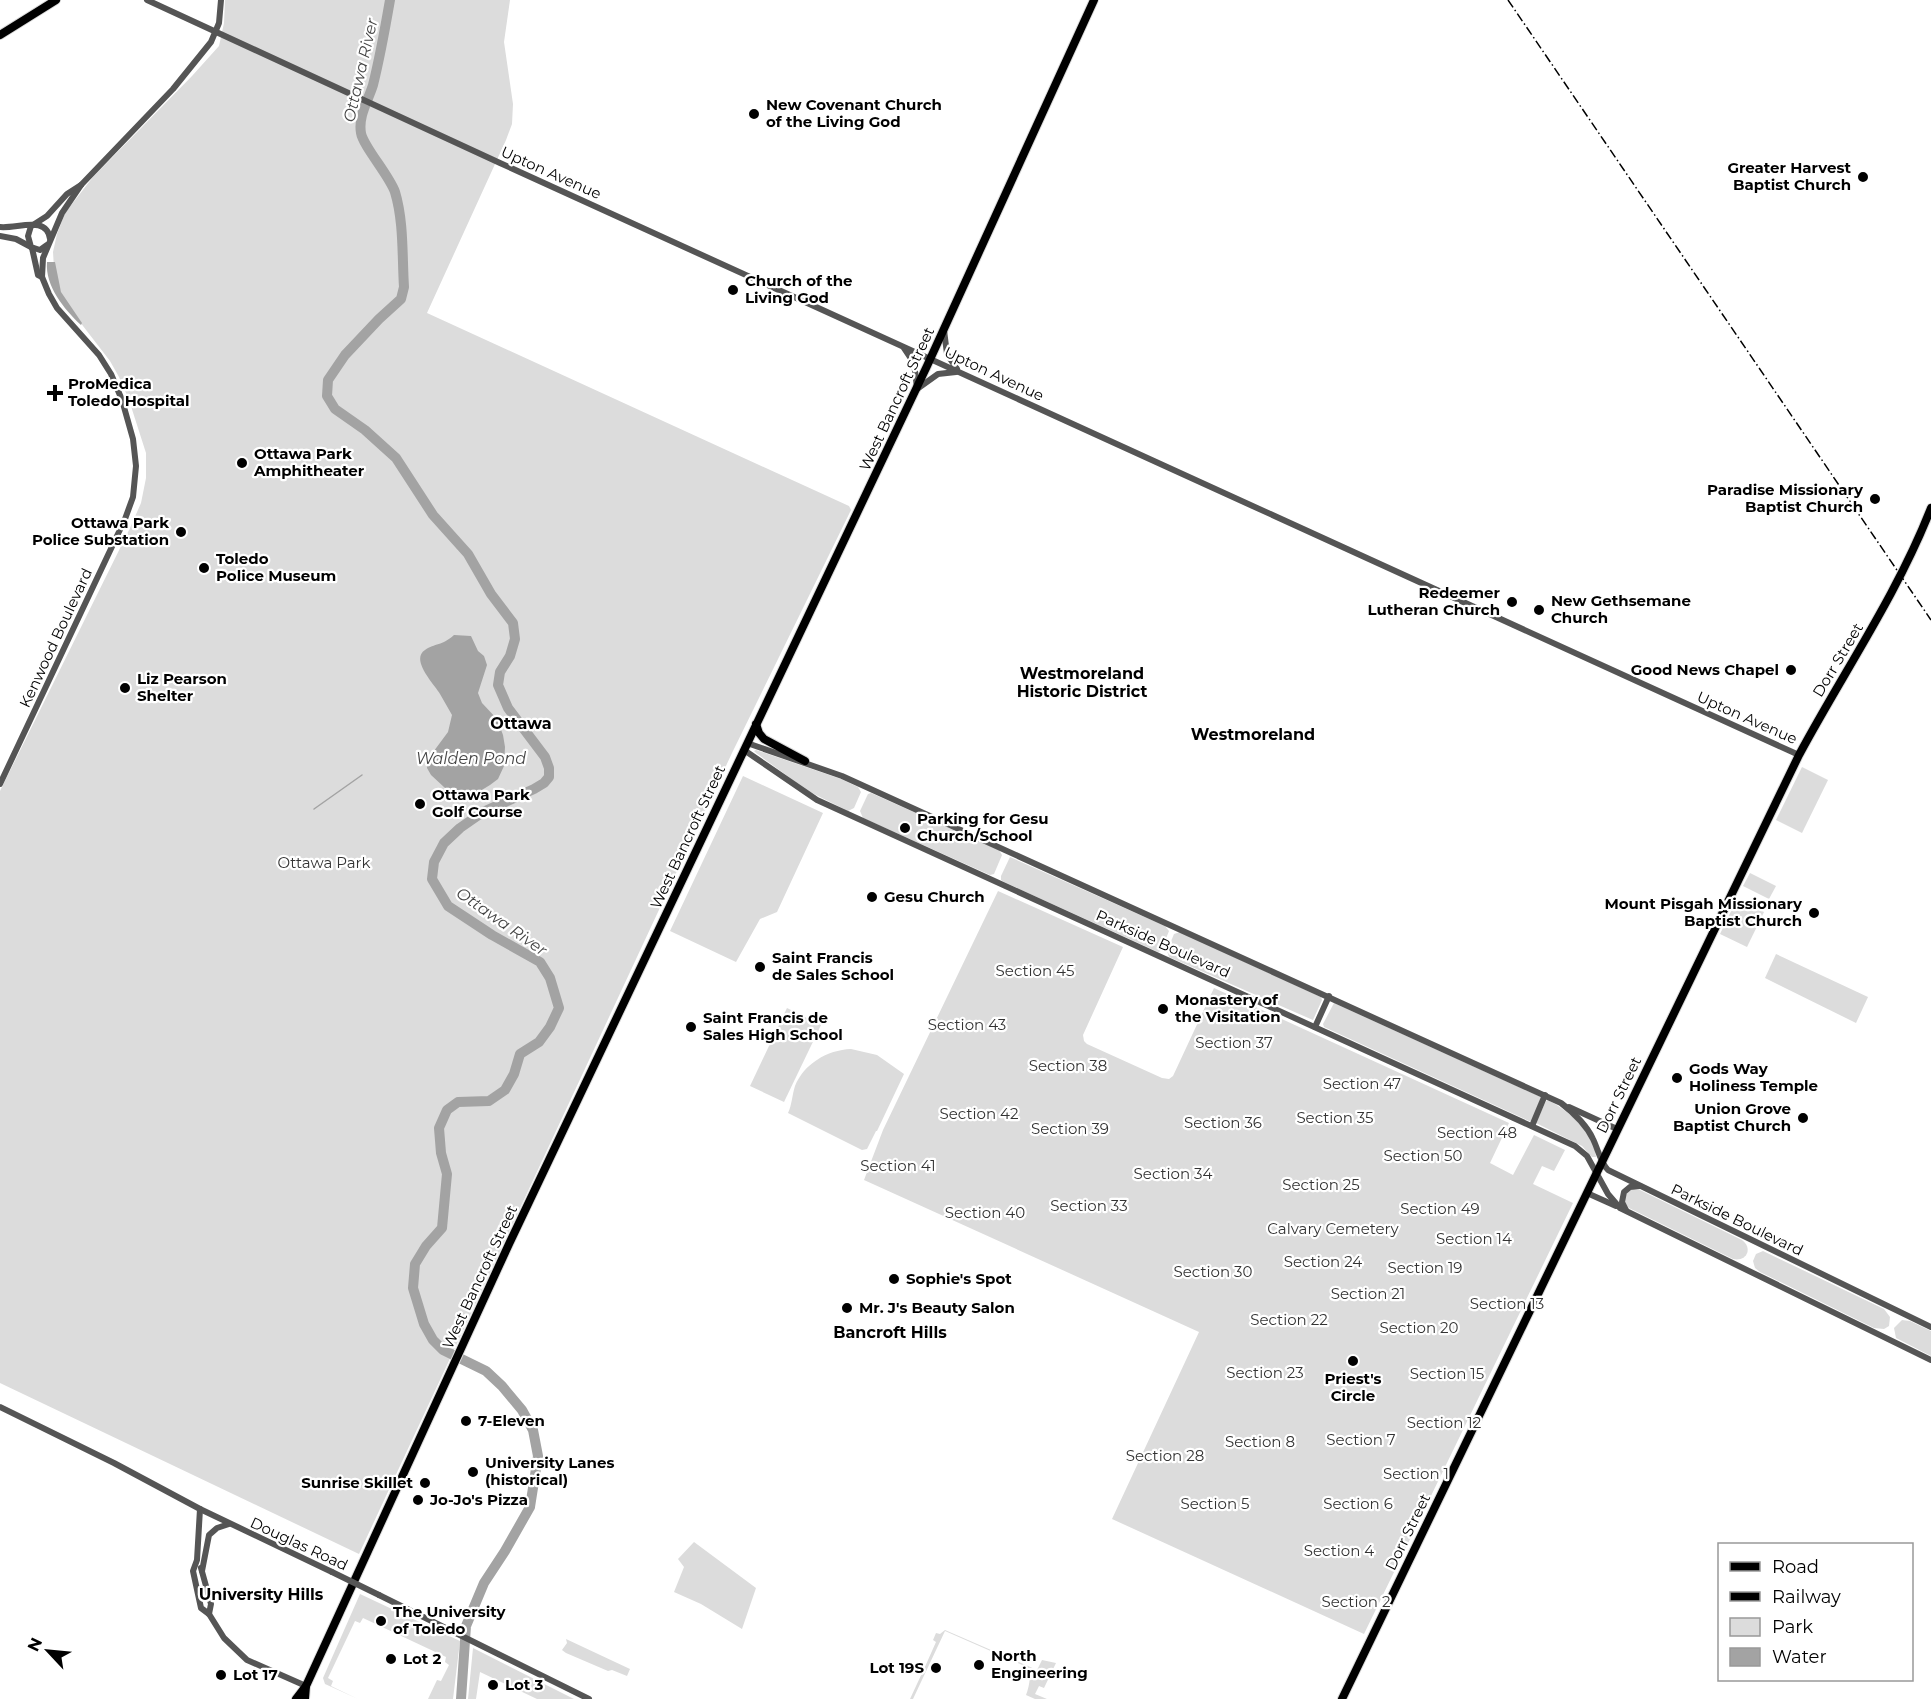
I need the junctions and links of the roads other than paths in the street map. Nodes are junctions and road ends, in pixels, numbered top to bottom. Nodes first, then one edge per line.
1 (56, 0) edge
2 (147, 0) edge
3 (221, 0) edge
4 (1094, 0) edge
5 (216, 33) junction
6 (0, 34) edge
7 (81, 185) junction
8 (34, 225) junction
9 (0, 227) edge
10 (0, 236) edge
11 (49, 241) junction
12 (32, 248) junction
13 (42, 277) junction
14 (944, 330) junction
15 (901, 345) junction
16 (931, 359) junction
17 (959, 372) junction
18 (916, 389) junction
19 (1931, 508) edge
20 (756, 724) junction
21 (746, 746) junction
22 (1799, 755) junction
23 (805, 761) junction
24 (0, 783) edge
25 (1329, 996) junction
26 (1316, 1027) junction
27 (1545, 1095) junction
28 (1561, 1103) junction
29 (1532, 1126) junction
30 (1617, 1129) junction
31 (1602, 1161) junction
32 (1597, 1173) junction
33 (1641, 1186) junction
34 (1587, 1192) junction
35 (1620, 1208) junction
36 (1627, 1211) junction
37 (1931, 1327) edge
38 (1931, 1360) edge
39 (0, 1407) edge
40 (200, 1509) junction
41 (229, 1524) junction
42 (197, 1560) junction
43 (202, 1571) junction
44 (209, 1614) junction
45 (306, 1686) junction
46 (296, 1699) edge
47 (305, 1699) edge
48 (589, 1699) edge
49 (1342, 1699) edge

1 - 6 main road
2 - 5 street, Upton Avenue
3 - 5 street
4 - 14 main road, West Bancroft Street
5 - 7 street
5 - 15 street, Upton Avenue
7 - 8 street
7 - 11 street
8 - 9 street
8 - 11 street
8 - 12 street
10 - 12 street
11 - 12 street
11 - 13 street
12 - 13 street, Kenwood Boulevard
13 - 24 street, Kenwood Boulevard
14 - 16 main road, West Bancroft Street
14 - 17 street
15 - 16 street, Upton Avenue
15 - 18 street
16 - 17 street, Upton Avenue
16 - 18 main road, West Bancroft Street
17 - 18 street
17 - 22 street, Upton Avenue
18 - 20 main road, West Bancroft Street
19 - 22 main road, Dorr Street
20 - 21 main road, West Bancroft Street
20 - 23 main road
21 - 23 street, Parkside Boulevard
21 - 26 street, Parkside Boulevard
21 - 45 main road, West Bancroft Street
22 - 30 main road, Dorr Street
23 - 25 street, Parkside Boulevard
25 - 26 street
25 - 27 street, Parkside Boulevard
26 - 29 street, Parkside Boulevard
27 - 28 street, Parkside Boulevard
27 - 29 street
28 - 30 street, Parkside Boulevard
28 - 31 street, Parkside Boulevard
29 - 32 street, Parkside Boulevard
30 - 31 main road, Dorr Street
31 - 32 main road, Dorr Street
31 - 33 street, Parkside Boulevard
32 - 34 main road, Dorr Street
32 - 35 street, Parkside Boulevard
33 - 36 street
33 - 37 street, Parkside Boulevard
34 - 35 street
34 - 49 main road, Dorr Street
35 - 36 street
36 - 38 street
39 - 40 street, Douglas Road
40 - 41 street, Douglas Road
40 - 42 street
41 - 43 street
41 - 48 street, Douglas Road, bridge
42 - 43 street
42 - 44 street
43 - 44 street
44 - 45 street
45 - 46 main road, West Bancroft Street
45 - 47 main road, West Bancroft Street

